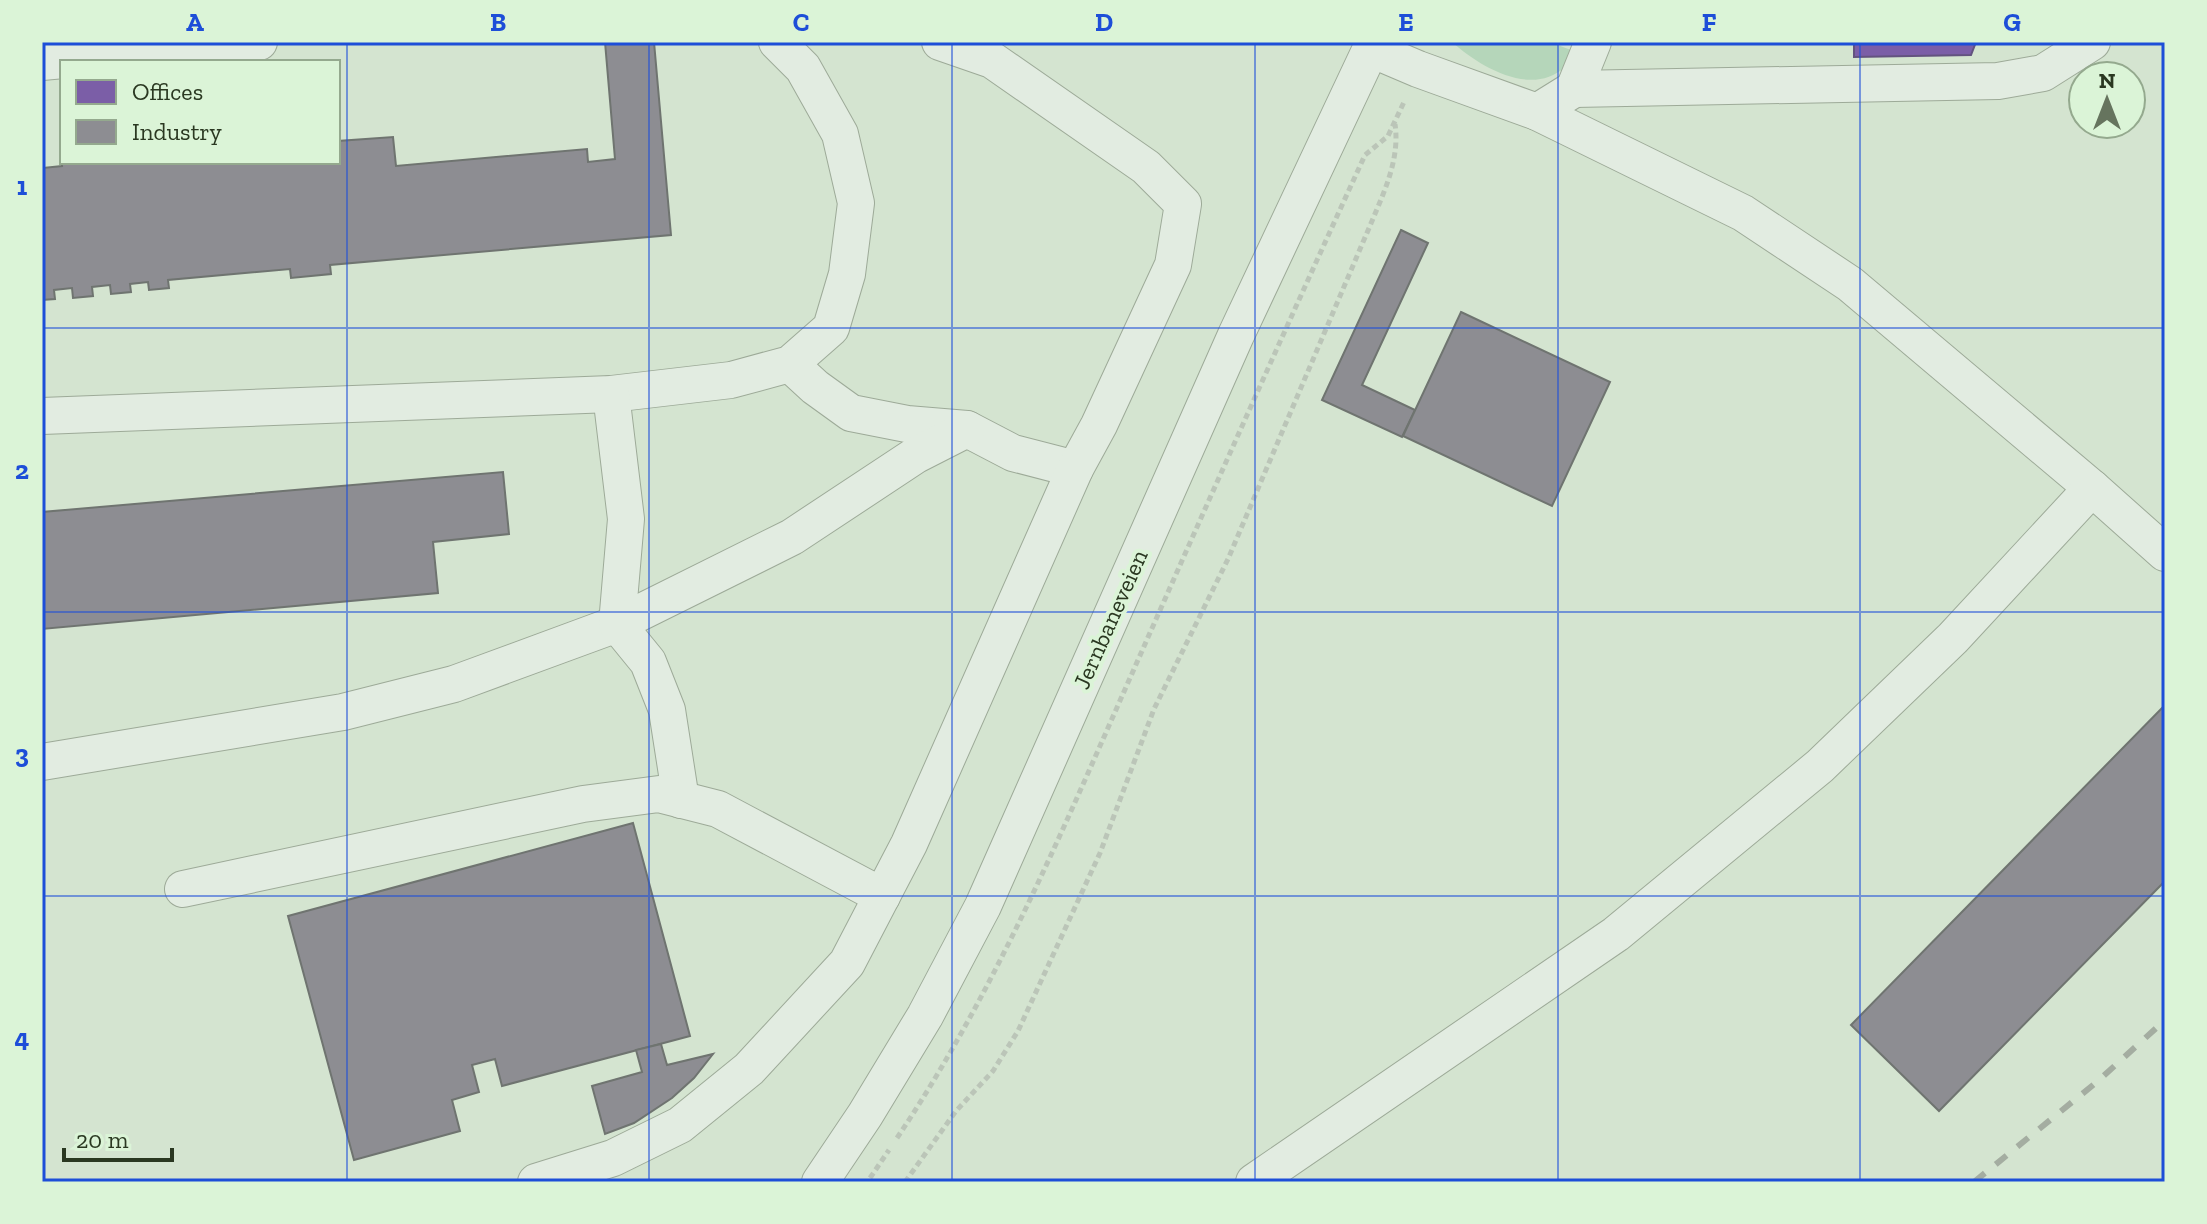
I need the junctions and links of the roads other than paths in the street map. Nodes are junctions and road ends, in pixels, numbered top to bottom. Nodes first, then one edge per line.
1 (259, 42) edge
2 (777, 42) edge
3 (940, 42) edge
4 (1593, 42) edge
5 (2092, 42) edge
6 (1373, 46) edge
7 (64, 60) edge
8 (1574, 89) junction
9 (1537, 112) junction
10 (790, 364) junction
11 (611, 394) junction
12 (42, 416) edge
13 (967, 429) junction
14 (1075, 469) junction
15 (2092, 488) junction
16 (2165, 553) edge
17 (617, 624) junction
18 (42, 762) edge
19 (681, 800) junction
20 (183, 889) dead end
21 (882, 896) junction
22 (536, 1182) edge
23 (820, 1182) edge
24 (1254, 1182) edge

1 - 7 street
2 - 10 street
3 - 14 street
4 - 8 street
5 - 8 street
6 - 9 street
6 - 23 street, Jernbaneveien
8 - 9 street
9 - 15 street
10 - 11 street
10 - 13 street
11 - 12 street
11 - 17 street
13 - 14 street
13 - 17 street
14 - 21 street
15 - 16 street
15 - 24 street
17 - 18 street
17 - 19 street
19 - 20 street
19 - 21 street
21 - 22 street

